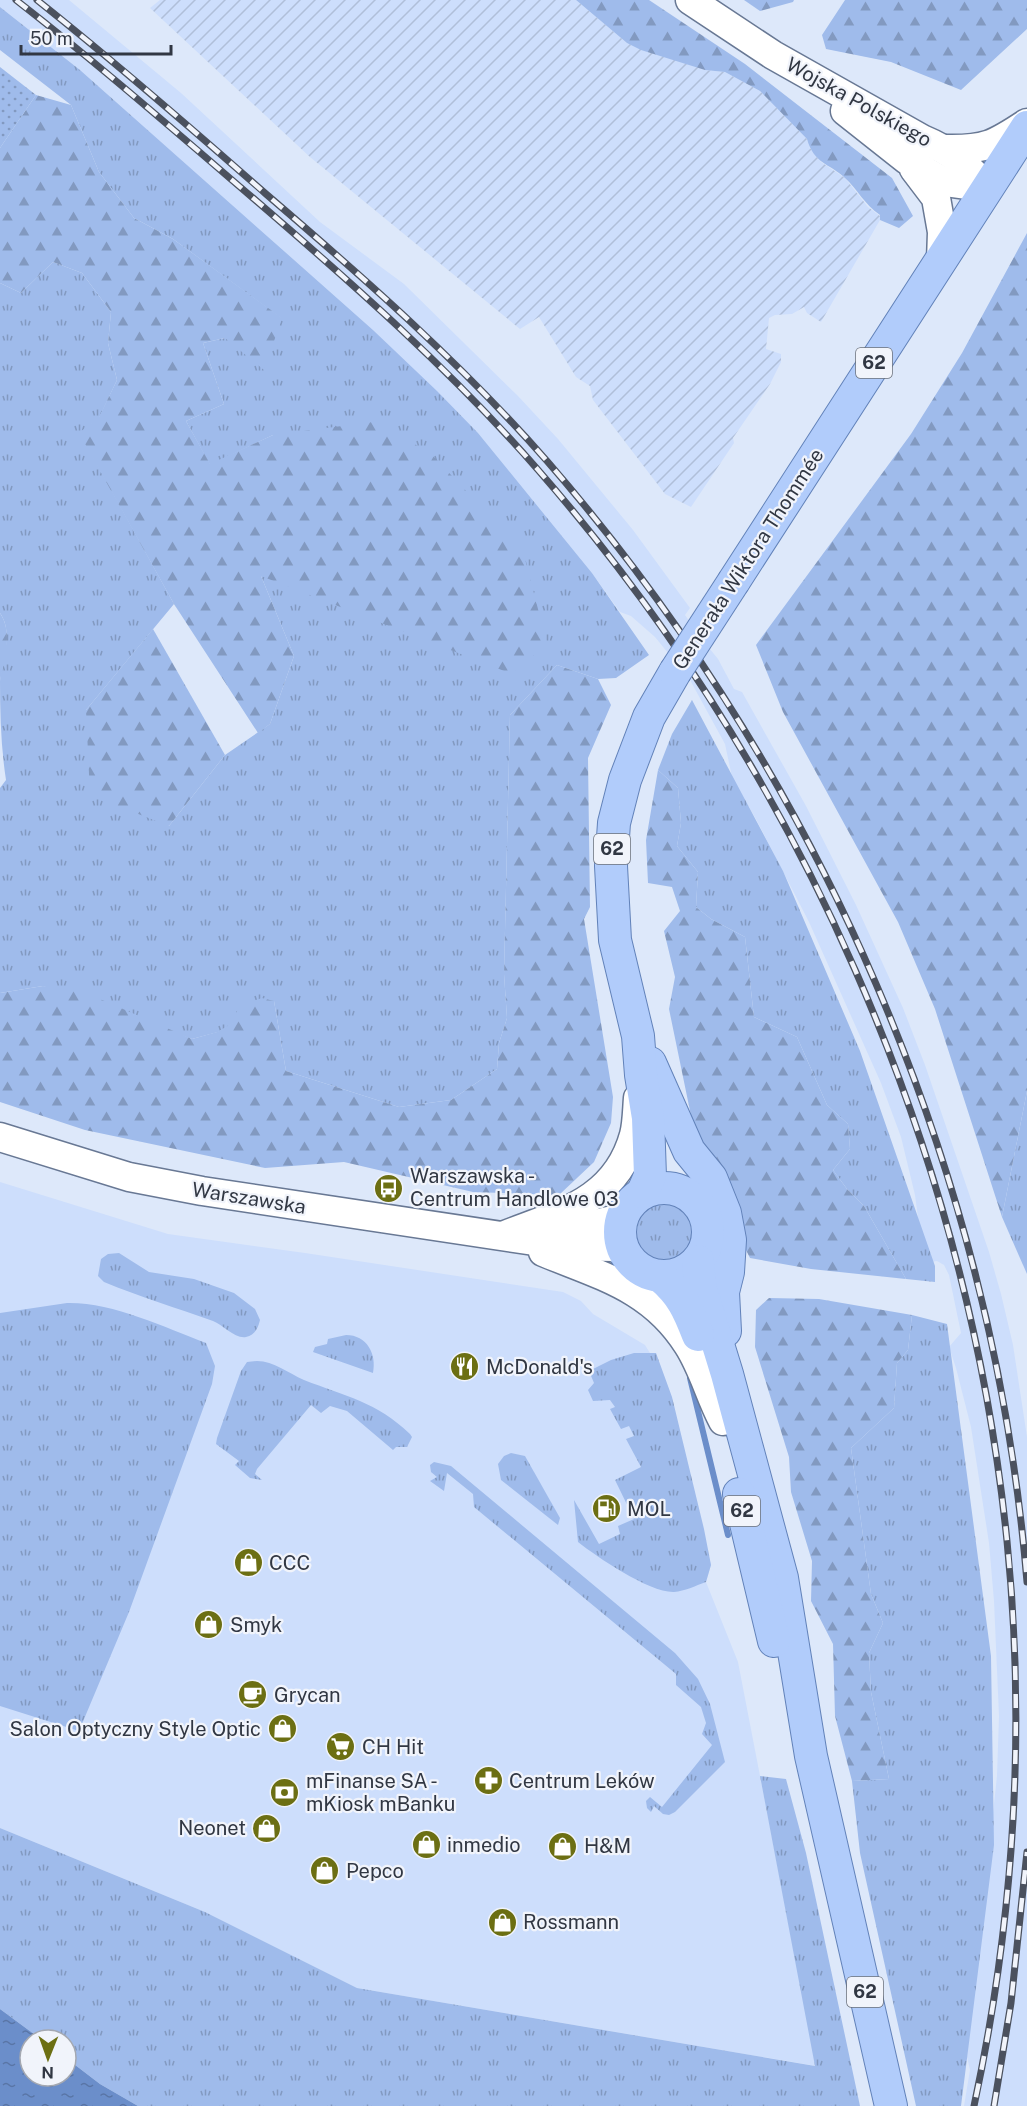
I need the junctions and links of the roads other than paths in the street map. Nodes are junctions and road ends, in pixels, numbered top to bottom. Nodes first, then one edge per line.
1 (690, 0) edge
2 (773, 55) junction
3 (1027, 125) edge
4 (945, 149) junction
5 (907, 160) junction
6 (988, 188) junction
7 (941, 261) junction
8 (643, 1058) junction
9 (0, 1137) edge
10 (677, 1189) junction
11 (644, 1192) junction
12 (622, 1218) junction
13 (502, 1236) junction
14 (624, 1251) junction
15 (698, 1261) junction
16 (660, 1276) junction
17 (727, 1374) junction
18 (723, 1421) junction
19 (811, 1756) junction
20 (891, 2106) edge

1 - 2 main road, Wojska Polskiego
2 - 4 main road, Wojska Polskiego
2 - 5 main road, Wojska Polskiego
3 - 4 main road, Wojska Polskiego
3 - 6 main road, Generała Wiktora Thommée / 62
4 - 6 main road, Wojska Polskiego
5 - 6 main road, Wojska Polskiego
5 - 7 main road, Wojska Polskiego
6 - 7 main road, Generała Wiktora Thommée / 62
7 - 8 main road, Generała Wiktora Thommée / 62, bridge
8 - 10 main road, Generała Wiktora Thommée / 62
8 - 11 main road, Generała Wiktora Thommée / 62
8 - 13 main road
8 - 17 main road, 62
9 - 13 main road, Warszawska
10 - 11 main road
10 - 15 main road, 62
11 - 12 main road
12 - 13 main road, Warszawska
12 - 14 main road
13 - 14 main road, Warszawska
13 - 18 main road
14 - 16 main road, 62
15 - 16 main road
15 - 17 main road, 62
16 - 18 main road, 62
17 - 19 main road, 62
18 - 19 main road, 62
19 - 20 main road, 62

